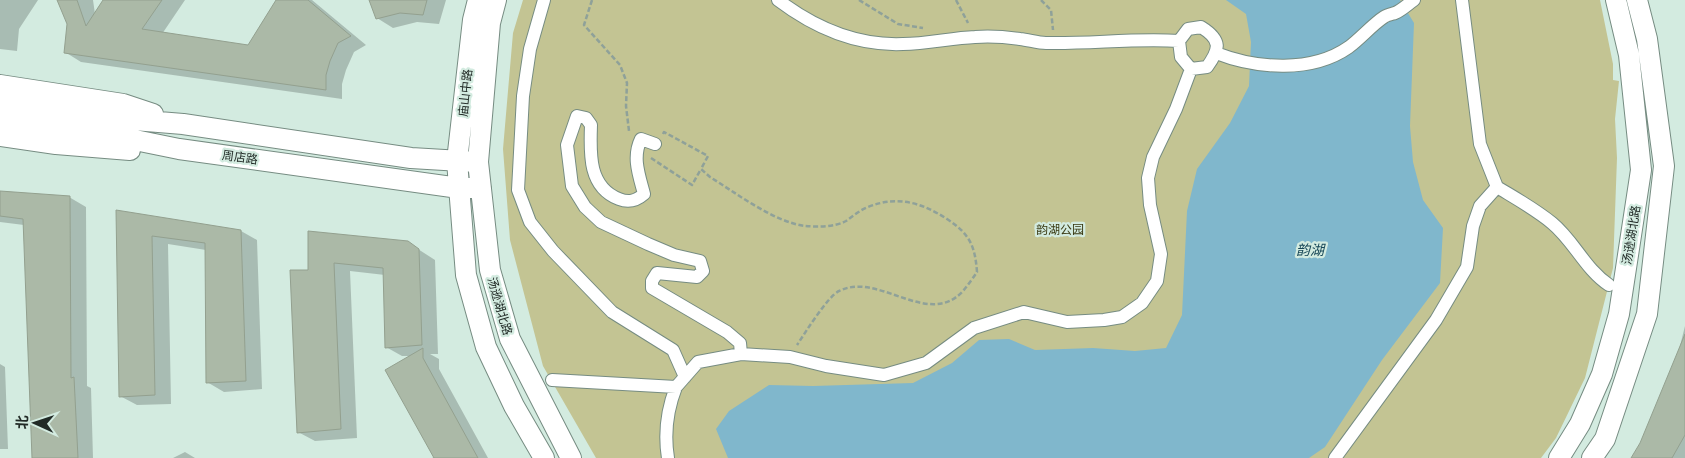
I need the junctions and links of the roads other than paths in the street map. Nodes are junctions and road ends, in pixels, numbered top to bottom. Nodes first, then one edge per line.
1 (478, 0) edge
2 (496, 0) edge
3 (544, 0) edge
4 (778, 0) edge
5 (1414, 0) edge
6 (1462, 0) edge
7 (1616, 0) edge
8 (1637, 0) edge
9 (1179, 41) junction
10 (1216, 53) junction
11 (1191, 69) junction
12 (0, 85) edge
13 (0, 102) edge
14 (0, 119) edge
15 (60, 119) junction
16 (183, 124) junction
17 (0, 136) edge
18 (655, 144) road end
19 (179, 149) junction
20 (457, 161) junction
21 (478, 162) junction
22 (1497, 187) junction
23 (458, 188) junction
24 (481, 188) junction
25 (1609, 285) dead end
26 (741, 354) junction
27 (685, 376) junction
28 (552, 380) dead end
29 (676, 387) junction
30 (544, 458) edge
31 (571, 458) edge
32 (668, 458) edge
33 (1335, 458) edge
34 (1559, 458) edge
35 (1592, 458) edge

1 - 20 street, 庙山中路
2 - 21 street, 庙山中路
3 - 27 street
4 - 9 street
5 - 10 street
6 - 22 street
7 - 34 street, 汤逊湖北路
8 - 35 street, 汤逊湖北路
9 - 10 street
9 - 11 street
10 - 11 street
11 - 26 street
12 - 16 street
13 - 15 street, 周店路
14 - 15 street, 周店路
15 - 16 street, 周店路
15 - 19 street, 周店路
16 - 20 street, 周店路
17 - 19 street
18 - 26 street
19 - 23 street, 周店路
20 - 21 street
20 - 23 street, 庙山中路
21 - 24 street, 汤逊湖北路
22 - 25 street
22 - 33 street
23 - 24 street, 周店路
23 - 30 street, 汤逊湖北路
24 - 31 street, 汤逊湖北路
26 - 27 street
27 - 29 street
28 - 29 street
29 - 32 street

